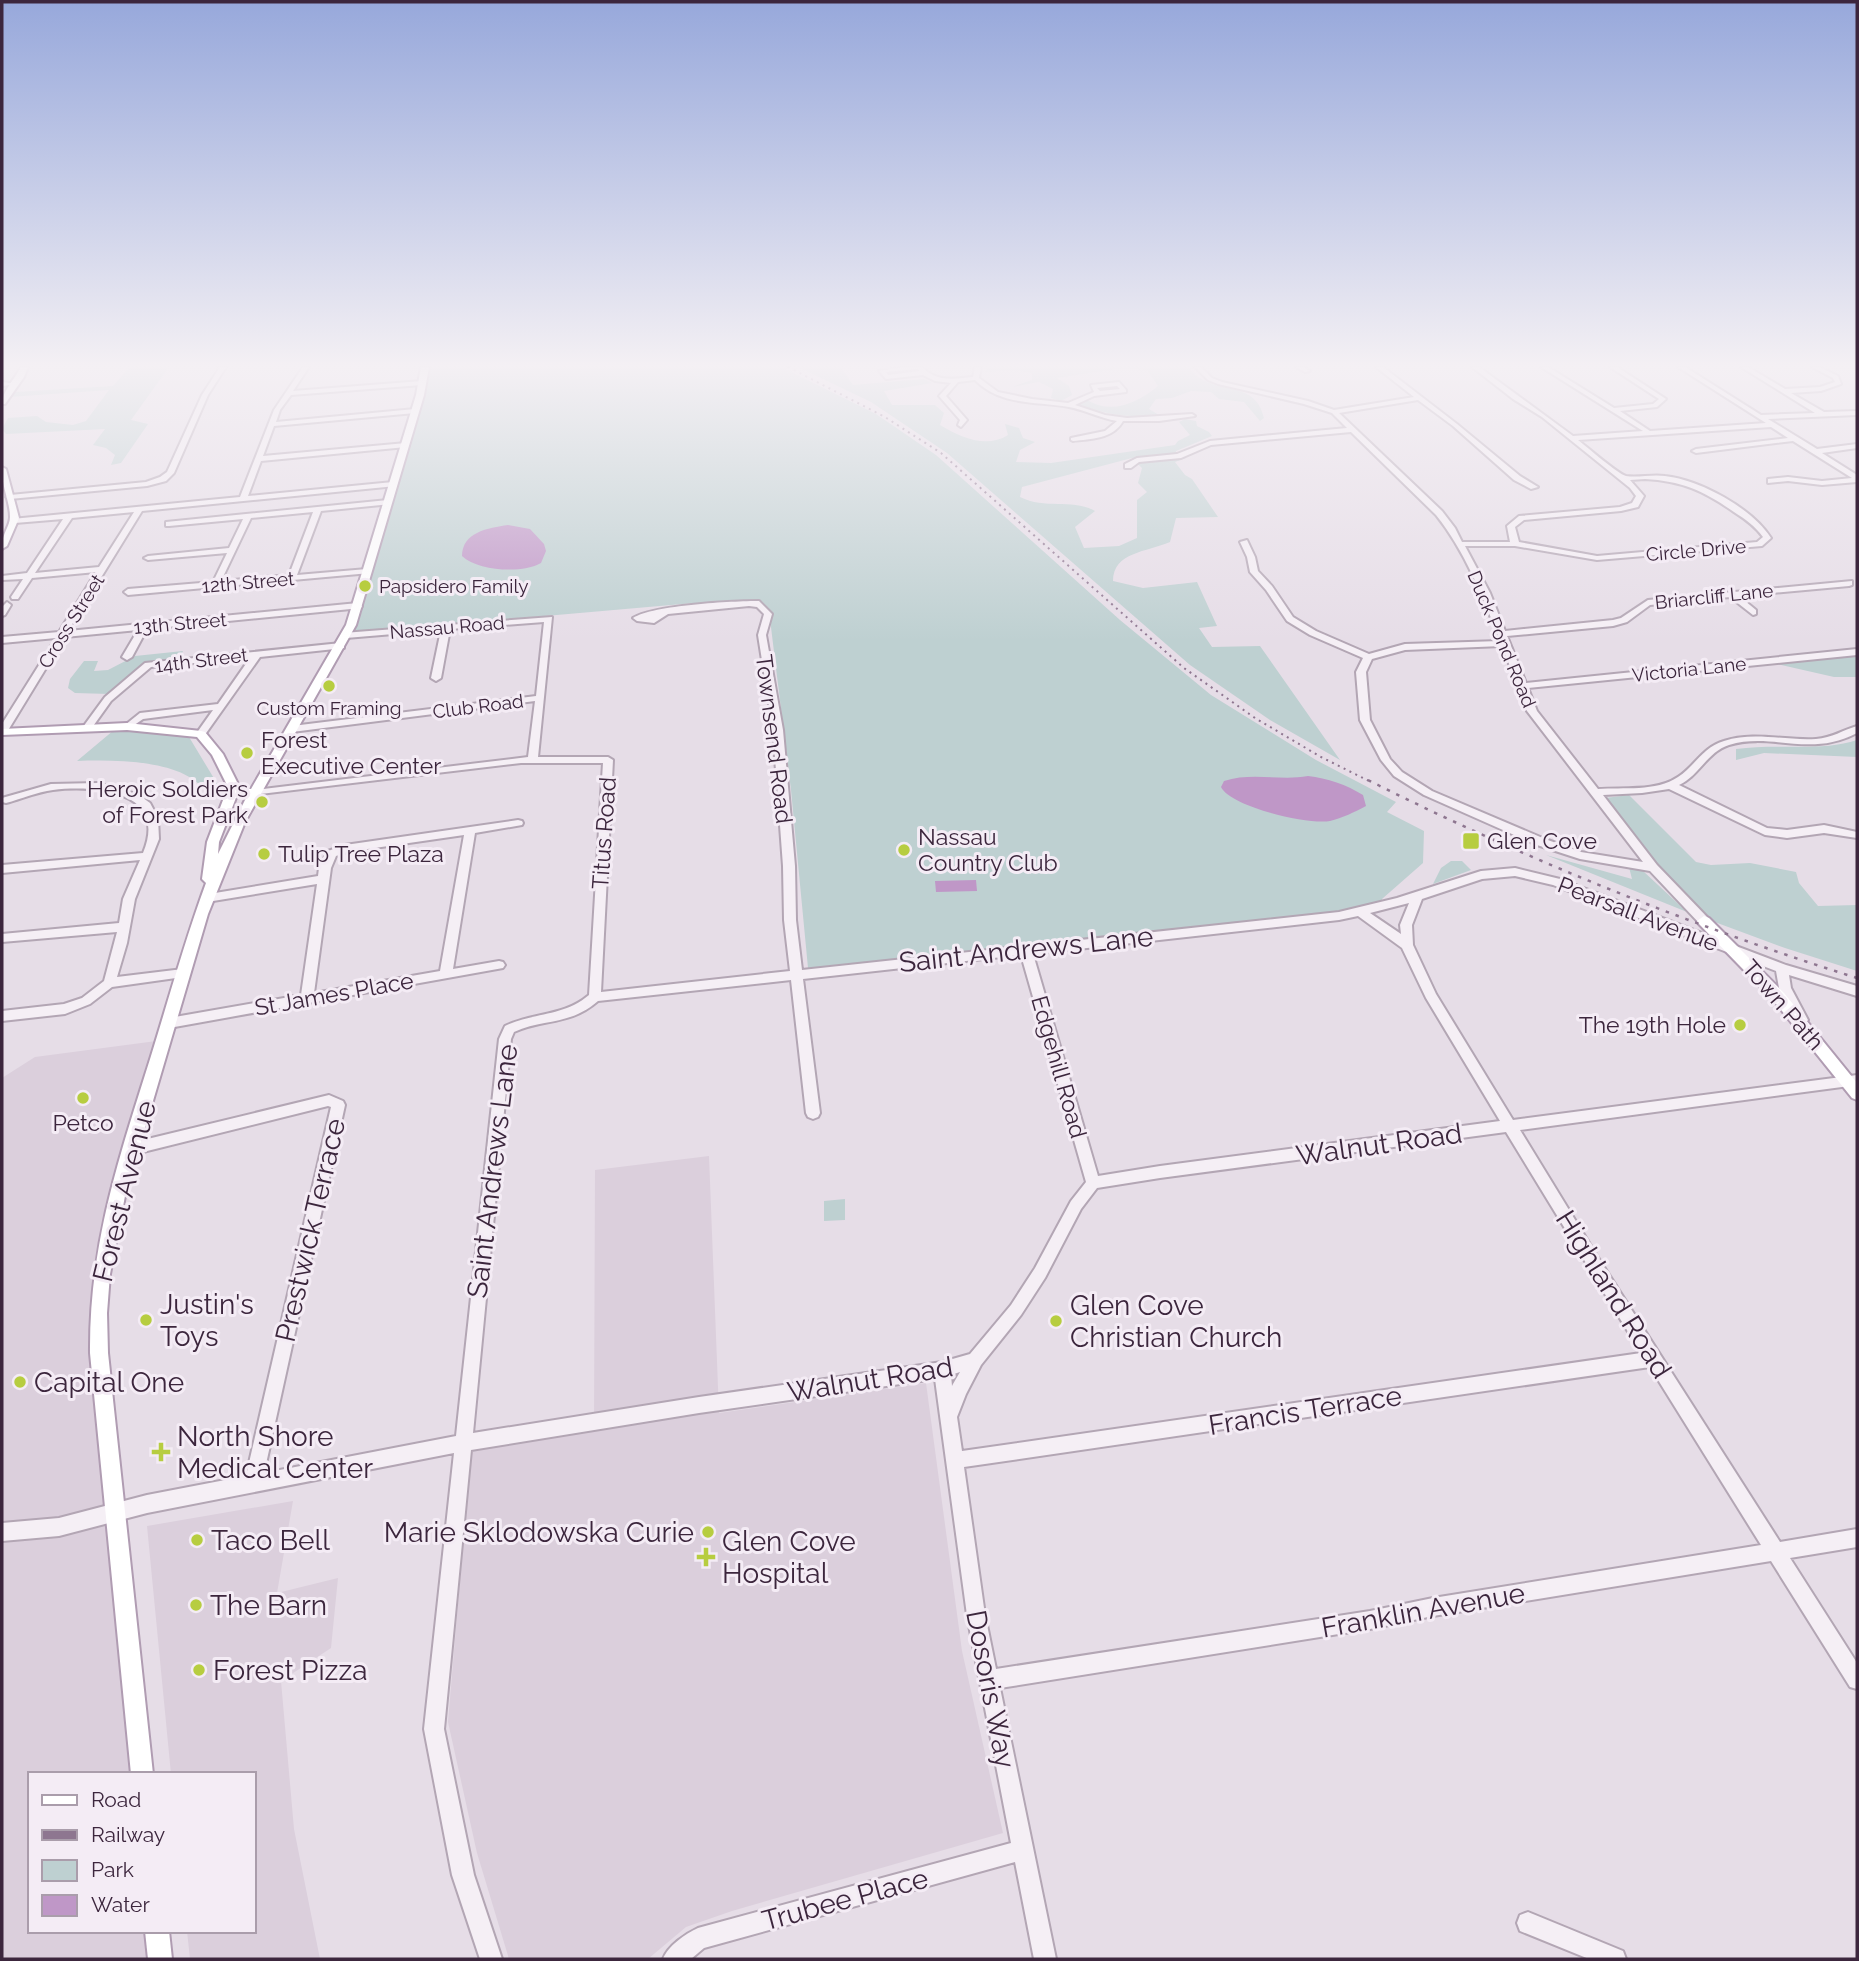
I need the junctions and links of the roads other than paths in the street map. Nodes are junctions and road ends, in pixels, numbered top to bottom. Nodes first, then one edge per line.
1 (259, 458) edge
2 (175, 459) edge
3 (401, 459) edge
4 (1152, 459) edge
5 (1383, 459) edge
6 (1494, 459) edge
7 (1598, 459) edge
8 (1824, 459) edge
9 (1128, 466) dead end
10 (2, 469) edge
11 (1622, 478) junction
12 (1857, 479) edge
13 (1771, 481) dead end
14 (393, 484) junction
15 (4, 486) edge
16 (1534, 487) dead end
17 (10, 497) junction
18 (243, 499) junction
19 (388, 502) junction
20 (139, 509) junction
21 (318, 509) junction
22 (69, 516) junction
23 (248, 516) junction
24 (15, 521) junction
25 (169, 524) dead end
26 (1244, 542) dead end
27 (1460, 544) junction
28 (1515, 544) junction
29 (2, 546) edge
30 (232, 550) junction
31 (148, 558) dead end
32 (103, 569) junction
33 (368, 571) junction
34 (28, 576) junction
35 (2, 578) edge
36 (292, 578) junction
37 (1849, 583) dead end
38 (216, 584) junction
39 (128, 592) dead end
40 (1731, 594) junction
41 (15, 597) dead end
42 (358, 606) junction
43 (1753, 612) dead end
44 (664, 613) dead end
45 (144, 626) junction
46 (446, 627) junction
47 (64, 633) junction
48 (346, 635) junction
49 (2, 639) edge
50 (1503, 639) junction
51 (341, 646) junction
52 (1857, 652) edge
53 (258, 653) junction
54 (127, 657) dead end
55 (1368, 657) junction
56 (436, 678) dead end
57 (1520, 686) junction
58 (540, 698) junction
59 (222, 706) junction
60 (130, 724) junction
61 (88, 727) junction
62 (292, 729) junction
63 (1857, 729) edge
64 (2, 732) edge
65 (201, 734) junction
66 (533, 759) junction
67 (1670, 785) junction
68 (234, 787) junction
69 (255, 793) junction
70 (1594, 793) junction
71 (6, 800) dead end
72 (518, 823) dead end
73 (470, 830) junction
74 (1857, 835) edge
75 (146, 856) junction
76 (1653, 868) junction
77 (2, 869) edge
78 (323, 880) junction
79 (1417, 897) junction
80 (207, 898) junction
81 (1361, 912) junction
82 (1707, 924) junction
83 (123, 927) junction
84 (1681, 931) junction
85 (2, 938) edge
86 (1407, 945) junction
87 (1026, 950) junction
88 (1735, 951) junction
89 (499, 965) dead end
90 (1782, 968) junction
91 (183, 973) junction
92 (446, 974) junction
93 (796, 974) junction
94 (109, 983) junction
95 (1857, 991) edge
96 (307, 998) junction
97 (595, 998) junction
98 (2, 1016) edge
99 (169, 1023) junction
100 (1807, 1029) junction
101 (1854, 1086) edge
102 (813, 1113) dead end
103 (1510, 1126) junction
104 (131, 1149) junction
105 (1093, 1184) junction
106 (1654, 1359) junction
107 (975, 1360) junction
108 (942, 1370) junction
109 (949, 1418) junction
110 (462, 1443) junction
111 (955, 1460) junction
112 (253, 1483) junction
113 (115, 1513) junction
114 (2, 1532) edge
115 (1857, 1538) edge
116 (1776, 1551) junction
117 (988, 1680) junction
118 (1857, 1680) edge
119 (142, 1772) edge
120 (1022, 1850) junction
121 (1528, 1923) dead end
122 (157, 1933) edge
123 (160, 1959) edge
124 (491, 1959) edge
125 (674, 1959) edge
126 (1045, 1959) edge
127 (1615, 1959) edge

1 - 18 street
2 - 17 street
3 - 14 main road, Forest Avenue
4 - 9 street
5 - 27 street, Duck Pond Road
6 - 16 street
7 - 11 street
8 - 12 street
10 - 15 main road
11 - 28 street
11 - 28 street, Circle Drive
12 - 13 street
14 - 18 street
14 - 19 main road, Forest Avenue
15 - 17 main road
17 - 24 main road
18 - 20 street
19 - 21 street
19 - 33 main road, Forest Avenue
20 - 22 street
20 - 32 street, Cross Street
21 - 23 street
21 - 36 street
22 - 24 street
22 - 34 street
23 - 25 street
23 - 30 street
24 - 29 main road
26 - 55 street
27 - 28 street, Circle Drive
27 - 50 street, Duck Pond Road
30 - 31 street
30 - 38 street
32 - 34 street
32 - 47 street, Cross Street
33 - 36 street, 12th Street
33 - 42 main road, Forest Avenue
34 - 35 street
34 - 41 street
36 - 38 street, 12th Street
37 - 40 street, Briarcliff Lane
38 - 39 street, 12th Street
40 - 43 street
40 - 50 street, Briarcliff Lane
42 - 45 street, 13th Street
42 - 48 main road, Forest Avenue
44 - 93 street, Townsend Road
45 - 47 street, 13th Street
45 - 54 street
46 - 48 street, Nassau Road
46 - 56 street
46 - 58 street, Nassau Road
47 - 49 street, 13th Street
47 - 64 street, Cross Street
48 - 51 main road, Forest Avenue
50 - 55 street, Briarcliff Lane
50 - 57 street, Duck Pond Road
51 - 53 street, 14th Street
51 - 62 main road, Forest Avenue
52 - 57 street, Victoria Lane
53 - 59 street
53 - 61 street, 14th Street
55 - 76 street
57 - 70 street, Duck Pond Road
58 - 62 street, Club Road
58 - 66 street
59 - 60 street
59 - 65 street
60 - 61 main road
60 - 65 main road
61 - 64 main road
62 - 69 main road, Forest Avenue
63 - 67 street
65 - 68 main road
66 - 69 street
66 - 97 street, Titus Road
67 - 70 street
67 - 74 street
68 - 69 main road
68 - 80 main road
69 - 80 main road, Forest Avenue
70 - 76 street, Duck Pond Road
71 - 75 street
72 - 73 street
73 - 78 street
73 - 92 street
75 - 77 street
75 - 83 street
76 - 82 street, Duck Pond Road
78 - 80 street
78 - 96 street
79 - 81 street, Saint Andrews Lane
79 - 84 street, Pearsall Avenue
79 - 86 street
80 - 91 main road, Forest Avenue
81 - 86 street
81 - 87 street, Saint Andrews Lane
82 - 84 street
82 - 88 main road, Town Path
83 - 85 street
83 - 94 street
84 - 88 street, Pearsall Avenue
86 - 103 street, Highland Road
87 - 93 street, Saint Andrews Lane
87 - 105 street, Edgehill Road
88 - 90 street, Pearsall Avenue
88 - 100 main road, Town Path
89 - 92 street, St James Place
90 - 95 street, Pearsall Avenue
90 - 100 street
91 - 94 street
91 - 99 main road, Forest Avenue
92 - 96 street, St James Place
93 - 97 street, Saint Andrews Lane
93 - 102 street
94 - 98 street
96 - 99 street, St James Place
97 - 110 street, Saint Andrews Lane
99 - 104 main road, Forest Avenue
100 - 101 main road, Town Path
101 - 103 street, Walnut Road
103 - 105 street, Walnut Road
103 - 106 street, Highland Road
104 - 112 street, Prestwick Terrace
104 - 113 main road, Forest Avenue
105 - 107 street, Walnut Road
106 - 111 street, Francis Terrace
106 - 116 street, Highland Road
107 - 108 street, Walnut Road
107 - 109 street, Dosoris Way
108 - 109 street, Dosoris Way
108 - 110 street, Walnut Road
109 - 111 street, Dosoris Way
110 - 112 street, Walnut Road
110 - 124 street, Saint Andrews Lane
111 - 117 street, Dosoris Way
112 - 113 street, Walnut Road
113 - 114 street, Walnut Road
113 - 119 main road, Forest Avenue
115 - 116 street, Franklin Avenue
116 - 117 street, Franklin Avenue
116 - 118 street, Highland Road
117 - 120 street, Dosoris Way
120 - 125 street, Trubee Place
120 - 126 street, Dosoris Way
121 - 127 street
122 - 123 main road

